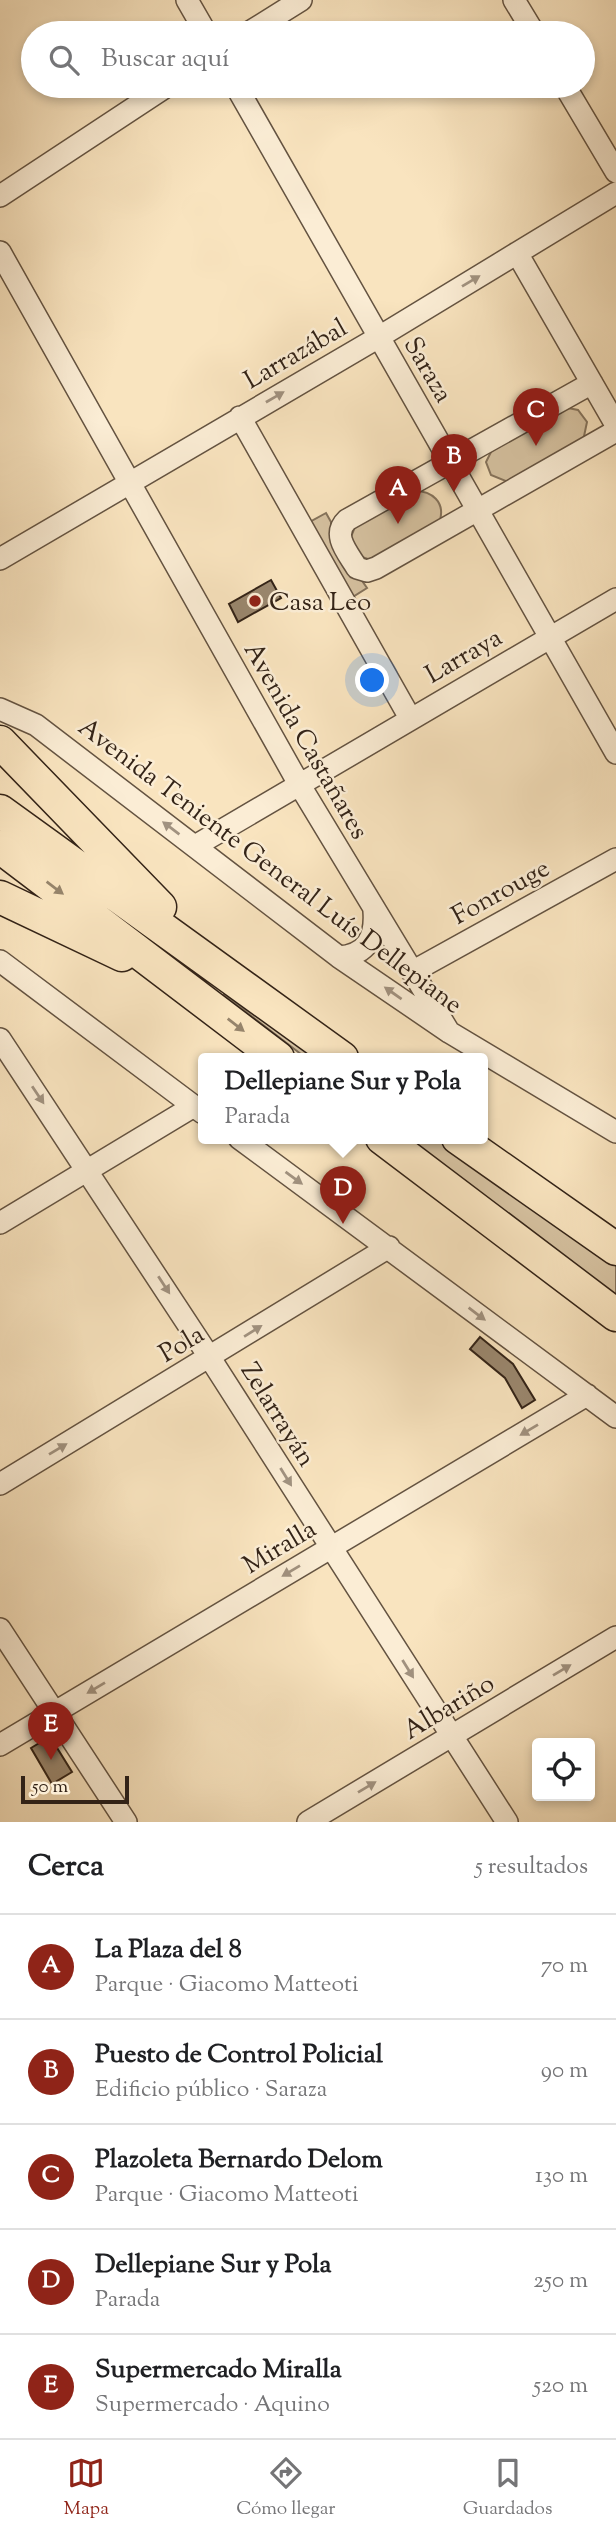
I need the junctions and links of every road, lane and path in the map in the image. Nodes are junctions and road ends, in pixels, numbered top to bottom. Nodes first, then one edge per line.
1 (187, 0) edge
2 (301, 0) edge
3 (514, 0) edge
4 (199, 21) edge
5 (267, 21) edge
6 (527, 21) edge
7 (149, 98) edge
8 (243, 98) edge
9 (572, 98) edge
10 (616, 172) edge
11 (616, 193) edge
12 (0, 196) edge
13 (0, 252) edge
14 (517, 253) junction
15 (379, 337) junction
16 (592, 383) junction
17 (240, 417) junction
18 (616, 425) edge
19 (616, 431) edge
20 (450, 463) junction
21 (129, 483) junction
22 (477, 510) junction
23 (0, 559) edge
24 (616, 599) edge
25 (550, 637) junction
26 (0, 709) edge
27 (410, 718) junction
28 (0, 742) edge
29 (616, 752) edge
30 (299, 784) junction
31 (0, 811) edge
32 (195, 846) junction
33 (0, 847) edge
34 (616, 859) edge
35 (0, 897) edge
36 (374, 911) junction
37 (339, 957) junction
38 (1, 964) edge
39 (412, 972) junction
40 (181, 982) junction
41 (259, 1000) junction
42 (449, 1032) junction
43 (0, 1039) edge
44 (272, 1053) edge
45 (335, 1053) edge
46 (487, 1053) edge
47 (488, 1054) edge
48 (198, 1109) edge
49 (610, 1121) edge
50 (247, 1144) edge
51 (390, 1144) edge
52 (467, 1144) edge
53 (88, 1169) junction
54 (0, 1223) edge
55 (389, 1247) junction
56 (616, 1249) edge
57 (616, 1315) edge
58 (210, 1357) junction
59 (587, 1395) junction
60 (616, 1416) edge
61 (0, 1484) edge
62 (331, 1547) junction
63 (0, 1629) edge
64 (616, 1637) edge
65 (55, 1712) junction
66 (452, 1737) junction
67 (0, 1745) edge
68 (126, 1822) edge
69 (308, 1822) edge
70 (506, 1822) edge

1 - 4 street
2 - 5 street
3 - 6 street
7 - 12 street
8 - 15 street, Saraza
9 - 10 street
11 - 14 street, Larrazábal
13 - 21 street, Avenida Castañares
15 -> 14 street, Larrazábal
14 - 16 street
17 -> 15 street, Larrazábal
15 - 20 street, Saraza
16 - 18 street
16 - 20 street
17 - 21 street, Larrazábal
17 - 27 street
19 - 22 street
20 - 22 street, Saraza
20 - 22 street
21 - 23 street, Larrazábal
21 - 30 street, Avenida Castañares
22 - 25 street, Saraza
24 - 25 street, Larraya
25 - 27 street, Larraya
25 - 29 street, Saraza
32 -> 26 street, Avenida Teniente General Luís Dellepiane
27 - 30 street, Larraya
28 - 41 highway
30 - 32 street, Larraya
30 - 36 street, Avenida Castañares
31 - 41 highway
32 - 37 street, Avenida Teniente General Luís Dellepiane
33 -> 40 highway
34 - 39 street, Fonrouge
35 - 40 highway
36 - 37 street
36 - 39 street, Avenida Castañares
42 -> 37 street, Avenida Teniente General Luís Dellepiane
38 - 48 street
39 - 42 street, Avenida Castañares
40 -> 44 highway
41 - 45 highway
42 - 46 street, Avenida Teniente General Luís Dellepiane
43 -> 53 street, Zelarrayán
47 - 49 street, Avenida Teniente General Luís Dellepiane
48 - 53 street
50 -> 55 street
51 - 57 highway
52 - 56 highway
53 - 54 street
53 -> 58 street, Zelarrayán
58 -> 55 street, Pola
55 -> 59 street
61 -> 58 street, Pola
58 -> 62 street, Zelarrayán
59 - 60 street
59 -> 62 street, Miralla
62 -> 65 street, Miralla
62 -> 66 street, Zelarrayán
63 - 65 street
66 -> 64 street, Albariño
65 - 67 street, Miralla
65 - 68 street
69 -> 66 street, Albariño
66 - 70 street, Zelarrayán

